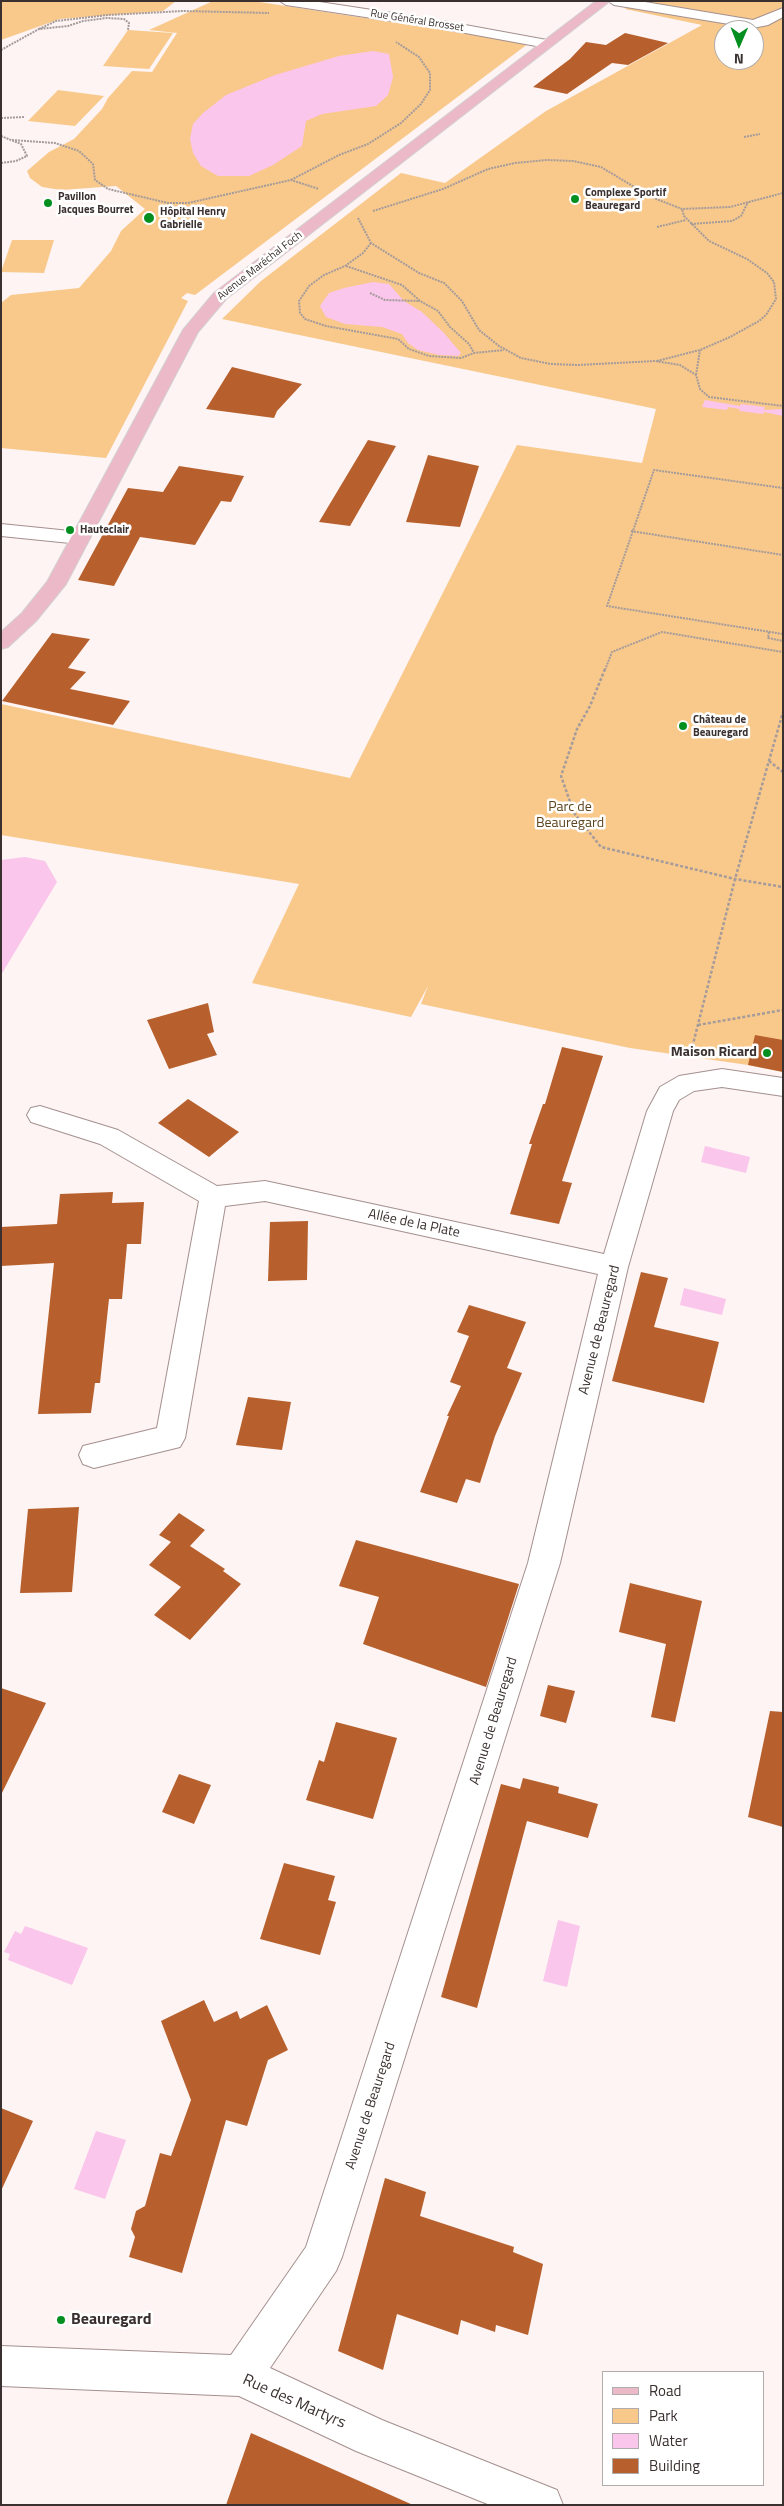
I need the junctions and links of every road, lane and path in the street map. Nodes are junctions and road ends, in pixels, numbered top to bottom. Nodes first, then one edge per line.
1 (286, 1) edge
2 (604, 1) edge
3 (614, 1) edge
4 (783, 12) edge
5 (273, 14) dead end
6 (39, 29) junction
7 (128, 30) dead end
8 (395, 42) dead end
9 (547, 44) junction
10 (1, 50) edge
11 (25, 117) dead end
12 (1, 118) edge
13 (760, 134) dead end
14 (1, 136) edge
15 (744, 137) dead end
16 (12, 140) junction
17 (1, 163) edge
18 (291, 180) junction
19 (324, 190) dead end
20 (783, 194) edge
21 (748, 202) junction
22 (682, 209) junction
23 (330, 211) junction
24 (372, 211) dead end
25 (687, 220) junction
26 (690, 224) junction
27 (657, 227) dead end
28 (370, 243) junction
29 (345, 266) junction
30 (370, 293) dead end
31 (420, 301) junction
32 (505, 350) junction
33 (700, 350) junction
34 (474, 353) junction
35 (656, 361) junction
36 (696, 375) junction
37 (783, 406) edge
38 (783, 488) edge
39 (1, 530) edge
40 (631, 531) junction
41 (80, 538) junction
42 (783, 555) edge
43 (769, 632) junction
44 (783, 634) edge
45 (783, 641) edge
46 (1, 643) edge
47 (783, 652) edge
48 (783, 712) edge
49 (769, 761) junction
50 (783, 772) edge
51 (735, 879) junction
52 (783, 887) edge
53 (783, 1010) edge
54 (698, 1025) junction
55 (688, 1083) junction
56 (783, 1087) edge
57 (40, 1115) dead end
58 (213, 1197) junction
59 (614, 1268) junction
60 (94, 1456) dead end
61 (1, 2366) edge
62 (240, 2376) junction
63 (542, 2505) edge

1 - 9 street, Rue Général Brosset
2 - 9 main road, Avenue Maréchal Foch
3 - 4 street
5 - 6 path
6 - 7 path
6 - 10 path
8 - 18 path
9 - 23 main road, Avenue Maréchal Foch
11 - 12 path
13 - 15 path
14 - 16 path
16 - 17 path
16 - 18 path
18 - 19 path
20 - 21 path
21 - 22 path
21 - 26 path
22 - 24 path
22 - 25 path
23 - 28 path
23 - 41 main road, Avenue Maréchal Foch
25 - 26 path
25 - 27 path
26 - 33 path
28 - 29 path
28 - 32 path
29 - 31 path
29 - 34 path
30 - 31 path
31 - 34 path
32 - 34 path
32 - 35 path
33 - 35 path
33 - 36 path
35 - 36 path
36 - 37 path
38 - 40 path
39 - 41 street
40 - 42 path
40 - 43 path
41 - 46 main road, Avenue Maréchal Foch
43 - 44 path
43 - 45 path
47 - 51 path
48 - 49 path
49 - 50 path
49 - 51 path
51 - 52 path
51 - 54 path
53 - 54 path
54 - 55 path
55 - 56 street, Avenue de Beauregard
55 - 59 street, Avenue de Beauregard
57 - 58 street
58 - 59 street, Allée de la Plate
58 - 60 street
59 - 62 street, Avenue de Beauregard
61 - 62 street, Rue des Martyrs
62 - 63 street, Rue des Martyrs

